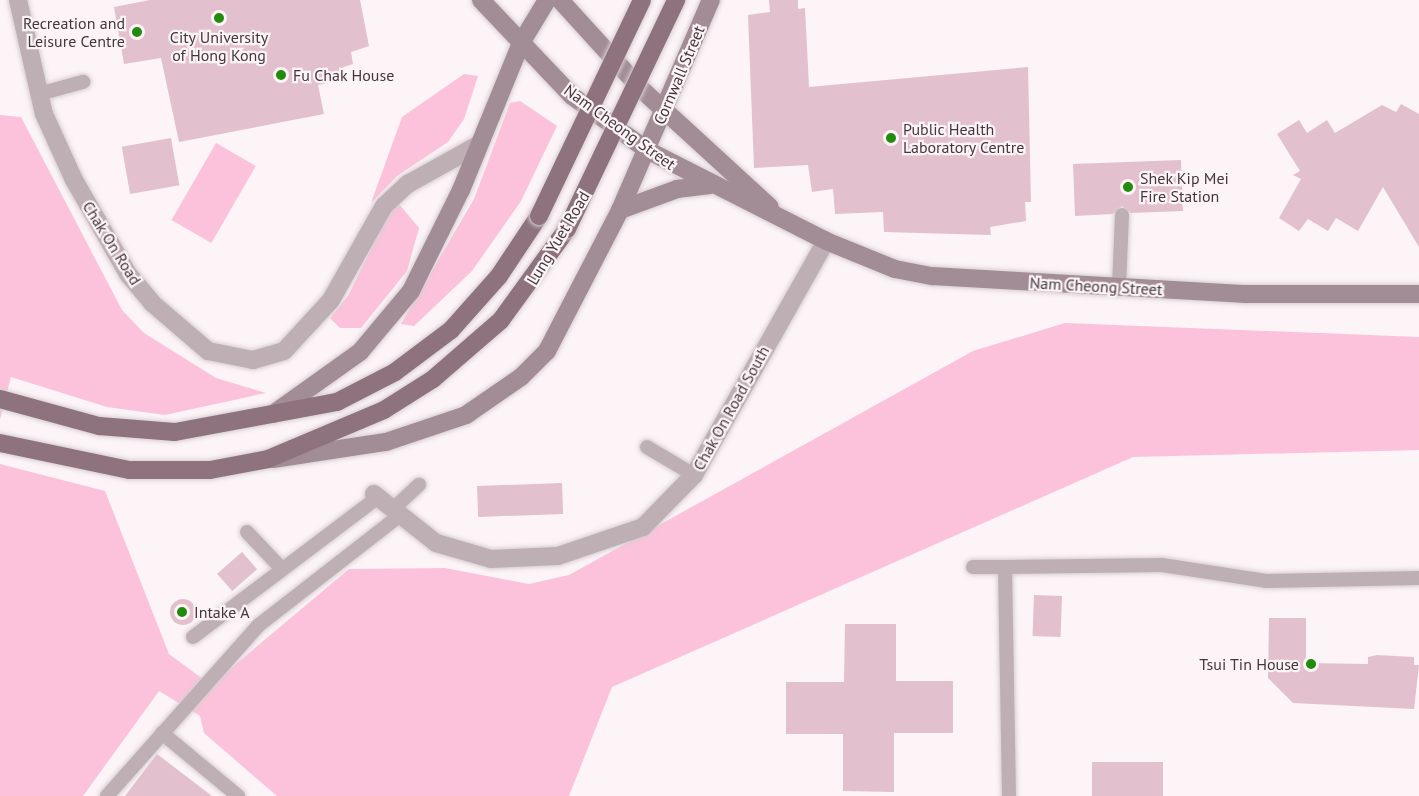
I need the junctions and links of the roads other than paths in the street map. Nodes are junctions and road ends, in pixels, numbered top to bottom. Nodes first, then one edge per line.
1 (18, 0) edge
2 (481, 0) edge
3 (547, 0) edge
4 (560, 0) edge
5 (642, 0) edge
6 (676, 0) edge
7 (710, 0) edge
8 (521, 43) junction
9 (83, 82) dead end
10 (39, 94) junction
11 (664, 108) junction
12 (478, 145) junction
13 (647, 150) junction
14 (716, 185) junction
15 (620, 210) junction
16 (1122, 215) dead end
17 (784, 220) junction
18 (826, 242) junction
19 (1119, 287) junction
20 (1419, 294) edge
21 (0, 399) edge
22 (271, 416) junction
23 (8, 445) edge
24 (646, 447) dead end
25 (268, 459) junction
26 (694, 475) junction
27 (419, 485) dead end
28 (376, 495) joint
29 (395, 513) junction
30 (247, 532) dead end
31 (973, 567) dead end
32 (1005, 567) junction
33 (281, 568) junction
34 (1419, 578) edge
35 (193, 637) dead end
36 (162, 733) junction
37 (107, 796) edge
38 (238, 796) edge
39 (1009, 796) edge

1 - 10 street, Chak On Road
2 - 8 main road, Nam Cheong Street
3 - 8 main road
4 - 11 main road, Nam Cheong Street
5 - 22 main road, Lung Yuet Road, bridge
6 - 25 main road, Lung Yuet Road, bridge
7 - 11 main road, Cornwall Street
8 - 12 main road, Lung Yuet Road
8 - 13 main road, Nam Cheong Street
9 - 10 lane
10 - 12 street, Chak On Road
11 - 13 main road, Cornwall Street
11 - 17 main road, Nam Cheong Street
12 - 22 main road, Lung Yuet Road
13 - 14 main road, Nam Cheong Street
13 - 15 main road, Lung Yuet Road
14 - 15 main road
14 - 17 main road, Nam Cheong Street
15 - 25 main road, Lung Yuet Road
16 - 19 lane
17 - 18 main road, Nam Cheong Street
18 - 19 main road, Nam Cheong Street
18 - 26 street, Chak On Road South
19 - 20 main road, Nam Cheong Street
21 - 22 main road, Lung Yuet Road
23 - 25 main road, Lung Yuet Road
24 - 26 lane
26 - 29 street, Chak On Road South
27 - 29 lane
28 - 29 street, Chak On Road South
28 - 33 lane
29 - 36 lane
30 - 33 lane
31 - 32 lane
32 - 34 lane
32 - 39 lane
33 - 35 lane
36 - 37 lane
36 - 38 lane

